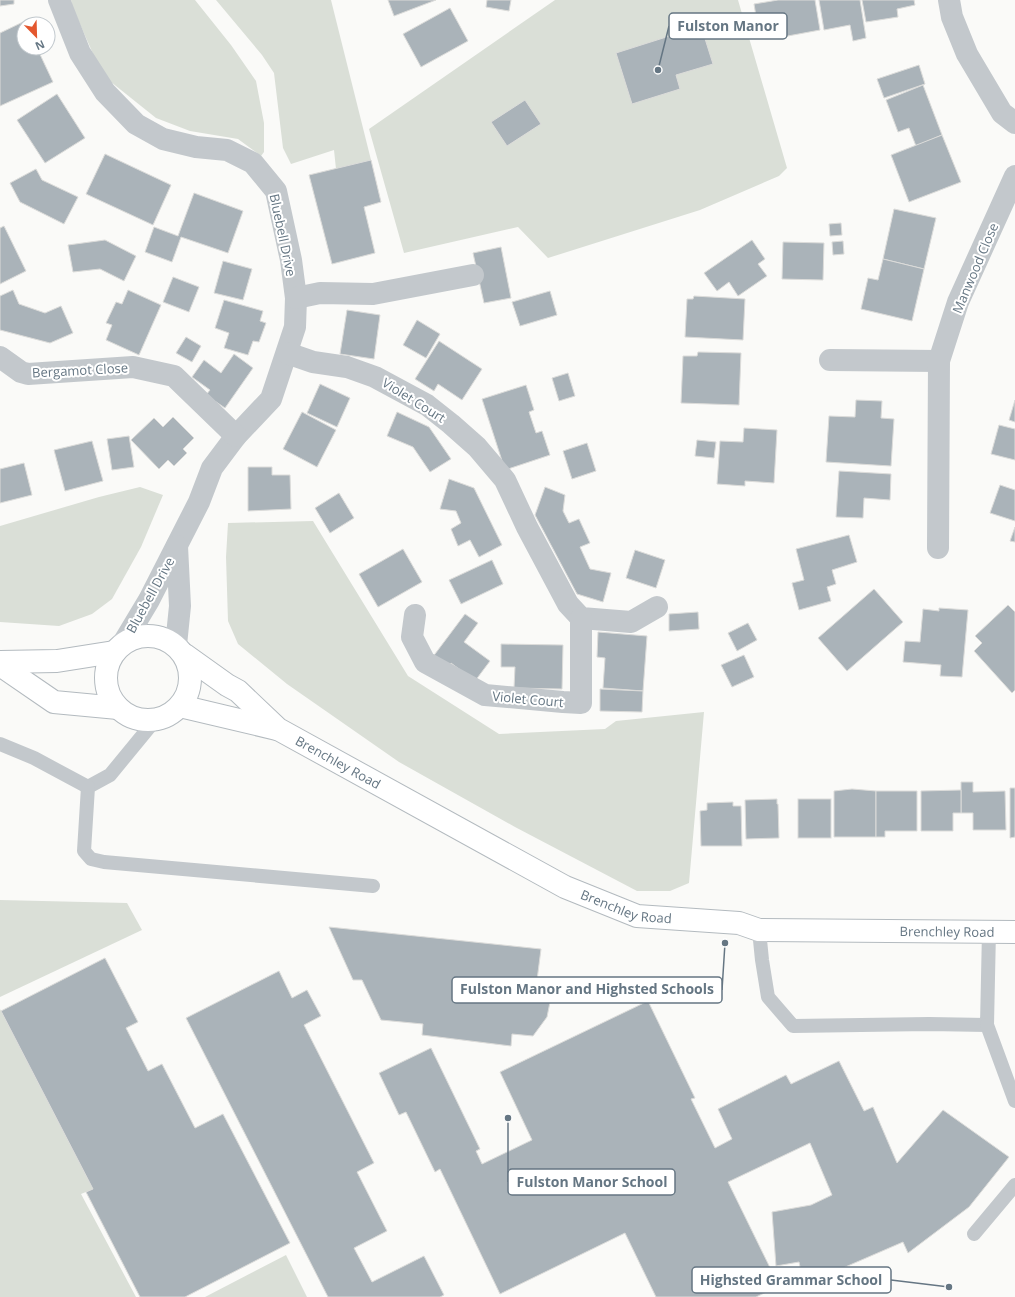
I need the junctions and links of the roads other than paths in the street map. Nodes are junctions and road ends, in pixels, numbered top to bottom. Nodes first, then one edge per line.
1 (60, 0) edge
2 (949, 0) edge
3 (1015, 123) edge
4 (1015, 176) edge
5 (473, 275) dead end
6 (296, 298) junction
7 (287, 353) junction
8 (0, 356) edge
9 (830, 360) dead end
10 (939, 361) junction
11 (236, 436) junction
12 (177, 544) junction
13 (938, 548) dead end
14 (657, 607) dead end
15 (414, 615) dead end
16 (581, 618) junction
17 (118, 648) junction
18 (180, 650) junction
19 (0, 664) edge
20 (180, 706) junction
21 (118, 708) junction
22 (156, 719) junction
23 (278, 729) junction
24 (0, 744) edge
25 (88, 787) junction
26 (373, 886) dead end
27 (759, 930) junction
28 (989, 931) junction
29 (1015, 932) edge
30 (988, 1025) junction
31 (1015, 1101) edge
32 (1015, 1185) edge
33 (974, 1234) dead end

1 - 6 street, Bluebell Drive
2 - 3 street
4 - 10 street, Manwood Close
5 - 6 street
6 - 7 street, Bluebell Drive
7 - 11 street, Bluebell Drive
7 - 16 street, Violet Court
8 - 11 street, Bergamot Close
9 - 10 street
10 - 13 street, Manwood Close
11 - 12 street, Bluebell Drive
12 - 17 street, Bluebell Drive
12 - 18 street, Bluebell Drive
14 - 16 street
15 - 16 street, Violet Court
17 - 18 street
17 - 19 street
17 - 21 street
18 - 20 street
18 - 23 street, Brenchley Road
19 - 21 street
20 - 22 street
20 - 23 street, Brenchley Road
21 - 22 street
22 - 25 lane
23 - 27 street, Brenchley Road
24 - 25 lane
25 - 26 lane
27 - 28 street, Brenchley Road
27 - 30 lane
28 - 29 street, Brenchley Road
28 - 30 lane
30 - 31 lane
32 - 33 lane

